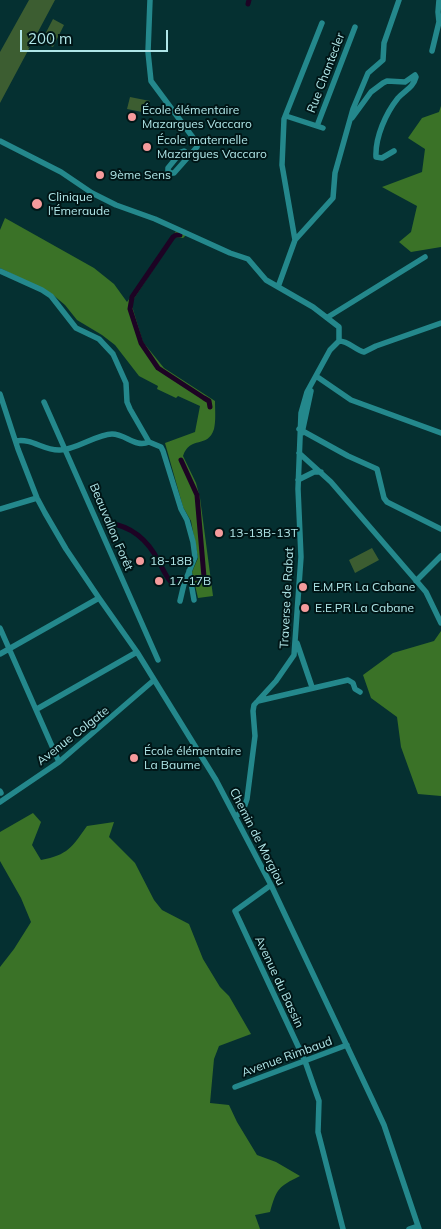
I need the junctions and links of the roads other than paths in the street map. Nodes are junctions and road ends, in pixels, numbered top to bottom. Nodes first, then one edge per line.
1 (150, 0) edge
2 (399, 0) edge
3 (440, 0) edge
4 (322, 23) dead end
5 (355, 27) dead end
6 (432, 51) dead end
7 (286, 116) junction
8 (349, 123) junction
9 (0, 141) edge
10 (394, 151) dead end
11 (189, 155) dead end
12 (295, 240) junction
13 (425, 257) dead end
14 (0, 271) edge
15 (278, 287) junction
16 (328, 317) junction
17 (441, 323) edge
18 (340, 342) junction
19 (315, 379) junction
20 (0, 394) edge
21 (44, 402) dead end
22 (301, 429) junction
23 (441, 432) edge
24 (16, 442) junction
25 (149, 442) junction
26 (66, 450) junction
27 (299, 453) junction
28 (298, 469) junction
29 (318, 472) junction
30 (298, 480) junction
31 (38, 498) junction
32 (0, 509) edge
33 (441, 530) edge
34 (441, 556) edge
35 (189, 571) junction
36 (416, 581) junction
37 (99, 598) junction
38 (194, 600) dead end
39 (180, 601) dead end
40 (441, 623) edge
41 (0, 628) edge
42 (296, 640) junction
43 (9, 649) junction
44 (137, 652) junction
45 (0, 654) edge
46 (158, 660) dead end
47 (154, 680) junction
48 (312, 687) junction
49 (360, 692) dead end
50 (258, 701) junction
51 (36, 709) junction
52 (59, 762) junction
53 (0, 802) edge
54 (236, 816) junction
55 (271, 885) junction
56 (347, 1045) junction
57 (305, 1061) junction
58 (235, 1087) dead end
59 (418, 1228) edge
60 (343, 1229) edge
61 (409, 1229) edge

1 - 11 street
2 - 8 street
3 - 6 street
4 - 7 street
5 - 7 street, Rue Chantecler
7 - 12 street
8 - 10 street
8 - 12 street
9 - 15 street
12 - 15 street
13 - 16 street
14 - 25 street
15 - 16 street
16 - 18 street
17 - 18 street
18 - 19 street, Traverse de Rabat
19 - 22 street, Traverse de Rabat
19 - 23 street
20 - 24 street, Chemin de Morgiou
21 - 26 street, Beauvallon Forêt
22 - 27 street, Traverse de Rabat
22 - 33 street
24 - 26 street
24 - 31 street, Chemin de Morgiou
25 - 26 street
25 - 35 street
26 - 46 street, Beauvallon Forêt
27 - 28 street, Traverse de Rabat
27 - 29 street
28 - 29 street
28 - 30 street, Traverse de Rabat
29 - 30 street
29 - 36 street
30 - 42 street, Traverse de Rabat
31 - 32 street
31 - 37 street, Chemin de Morgiou
34 - 36 street
35 - 38 street
35 - 39 street
36 - 40 street
37 - 43 street
37 - 44 street, Chemin de Morgiou
41 - 43 street
42 - 48 street
42 - 50 street, Traverse de Rabat
43 - 45 street
43 - 51 street
44 - 47 street, Chemin de Morgiou
44 - 51 street
47 - 52 street, Avenue Colgate
47 - 54 street, Chemin de Morgiou
48 - 49 street
48 - 50 street
50 - 54 street, Traverse de Rabat
51 - 52 street
52 - 53 street, Avenue Colgate
54 - 55 street, Chemin de Morgiou
55 - 56 street, Chemin de Morgiou
55 - 57 street, Avenue du Bassin
56 - 57 street, Avenue Rimbaud
56 - 59 street, Chemin de Morgiou
57 - 58 street, Avenue Rimbaud
57 - 60 street, Avenue du Bassin
59 - 61 street

